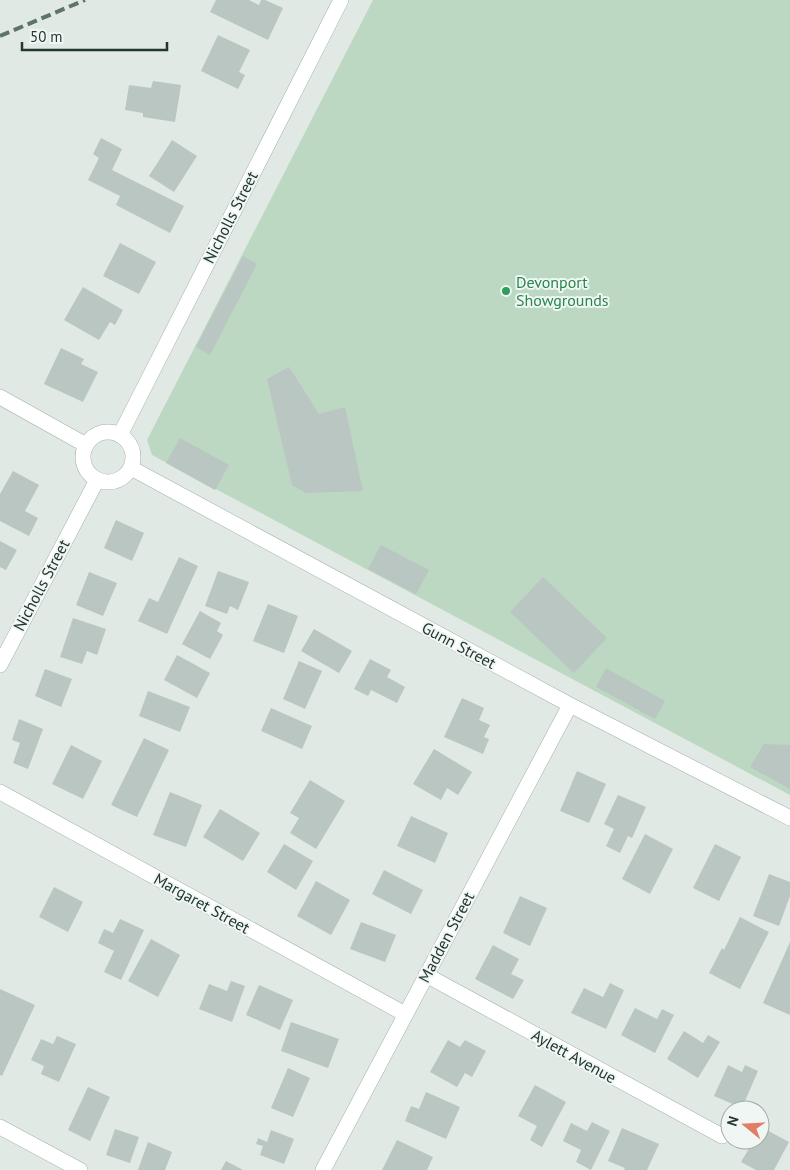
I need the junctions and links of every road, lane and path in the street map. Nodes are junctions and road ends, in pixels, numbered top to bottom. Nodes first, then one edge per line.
1 (340, 0) edge
2 (0, 397) edge
3 (120, 434) junction
4 (86, 445) junction
5 (131, 468) junction
6 (97, 480) junction
7 (0, 665) edge
8 (570, 705) junction
9 (0, 792) edge
10 (790, 818) edge
11 (426, 975) junction
12 (405, 1014) junction
13 (0, 1127) edge
14 (720, 1135) edge
15 (80, 1170) edge
16 (322, 1170) edge

1 - 3 street, Nicholls Street
2 - 4 street
3 - 4 street
3 - 5 street
4 - 6 street
5 - 6 street
5 - 8 street, Gunn Street
6 - 7 street, Nicholls Street
8 - 10 street, Gunn Street
8 - 11 street, Madden Street
9 - 12 street, Margaret Street
11 - 12 street, Madden Street
11 - 14 street, Aylett Avenue
12 - 16 street, Madden Street
13 - 15 street

